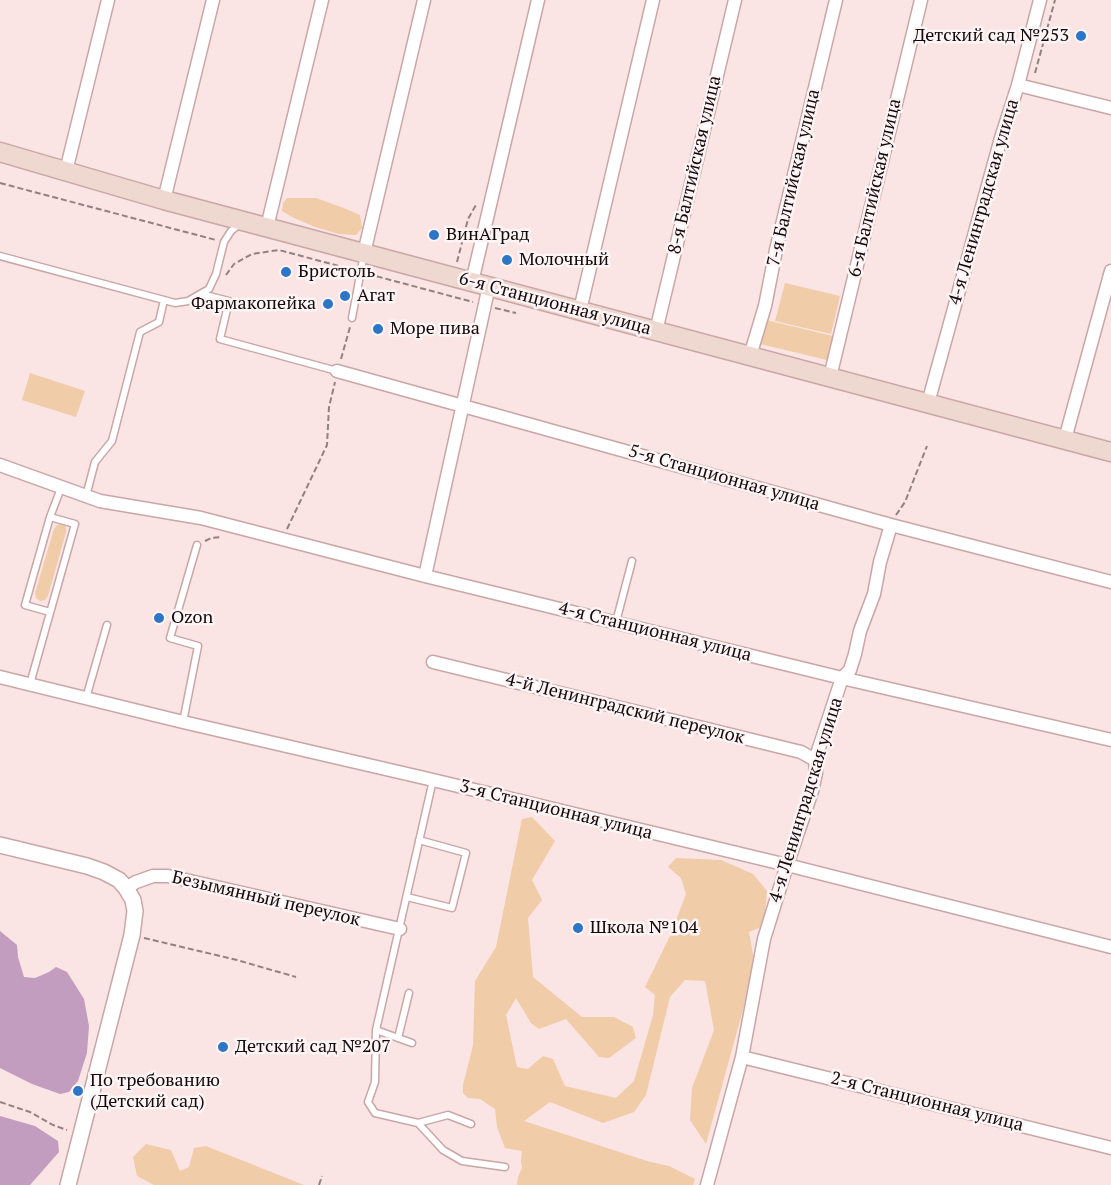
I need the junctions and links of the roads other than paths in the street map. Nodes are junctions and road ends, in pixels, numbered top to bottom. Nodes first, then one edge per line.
1 (108, 0) edge
2 (213, 0) edge
3 (322, 0) edge
4 (424, 0) edge
5 (538, 0) edge
6 (653, 0) edge
7 (735, 0) edge
8 (836, 0) edge
9 (921, 0) edge
10 (1040, 0) edge
11 (1018, 85) junction
12 (1111, 108) edge
13 (0, 152) edge
14 (66, 171) junction
15 (164, 200) junction
16 (243, 221) junction
17 (267, 227) junction
18 (364, 253) junction
19 (0, 256) edge
20 (1111, 271) edge
21 (480, 284) junction
22 (201, 294) junction
23 (164, 300) junction
24 (580, 310) junction
25 (352, 318) road end
26 (656, 331) junction
27 (750, 356) junction
28 (338, 371) joint
29 (830, 377) junction
30 (928, 403) junction
31 (464, 406) junction
32 (1065, 439) junction
33 (1111, 452) edge
34 (0, 465) edge
35 (61, 487) junction
36 (85, 496) junction
37 (50, 517) junction
38 (891, 525) junction
39 (196, 545) road end
40 (632, 561) dead end
41 (425, 576) junction
42 (1111, 582) edge
43 (50, 612) junction
44 (616, 622) junction
45 (107, 625) dead end
46 (433, 662) dead end
47 (0, 677) edge
48 (842, 678) junction
49 (30, 684) junction
50 (86, 698) junction
51 (183, 722) junction
52 (1111, 740) edge
53 (815, 760) junction
54 (433, 780) junction
55 (419, 840) junction
56 (0, 845) edge
57 (787, 865) junction
58 (126, 888) junction
59 (407, 897) junction
60 (400, 929) junction
61 (1111, 947) edge
62 (409, 993) dead end
63 (376, 1030) junction
64 (398, 1038) junction
65 (412, 1043) dead end
66 (742, 1056) junction
67 (418, 1123) junction
68 (471, 1124) dead end
69 (1111, 1148) edge
70 (506, 1167) dead end
71 (68, 1185) edge
72 (707, 1185) edge

1 - 14 street
2 - 15 street
3 - 17 street
4 - 18 street
5 - 21 street
6 - 24 street
7 - 26 street, 8-я Балтийская улица
8 - 27 street, 7-я Балтийская улица
9 - 29 street, 6-я Балтийская улица
10 - 11 street, 4-я Ленинградская улица
11 - 12 street
11 - 30 street, 4-я Ленинградская улица
13 - 14 main road, 6-я Станционная улица
14 - 15 main road, 6-я Станционная улица
15 - 16 main road, 6-я Станционная улица
16 - 17 main road, 6-я Станционная улица
16 - 22 lane
17 - 18 main road, 6-я Станционная улица
18 - 21 main road, 6-я Станционная улица
18 - 25 lane
19 - 23 lane
20 - 32 street
21 - 24 main road, 6-я Станционная улица
21 - 31 street
22 - 23 lane
22 - 28 lane
23 - 36 lane
24 - 26 main road, 6-я Станционная улица
26 - 27 main road, 6-я Станционная улица
27 - 29 main road, 6-я Станционная улица
28 - 31 street, 5-я Станционная улица
29 - 30 main road, 6-я Станционная улица
30 - 32 main road, 6-я Станционная улица
31 - 38 street, 5-я Станционная улица
31 - 41 street
32 - 33 main road, 6-я Станционная улица
34 - 35 street, 4-я Станционная улица
35 - 36 street, 4-я Станционная улица
35 - 37 lane
36 - 41 street, 4-я Станционная улица
37 - 43 lane
37 - 43 lane
38 - 42 street, 5-я Станционная улица
38 - 48 street, 4-я Ленинградская улица
39 - 51 lane
40 - 44 lane
41 - 44 street, 4-я Станционная улица
43 - 49 lane
44 - 48 street, 4-я Станционная улица
45 - 50 lane
46 - 53 street, 4-й Ленинградский переулок
47 - 49 street, 3-я Станционная улица
48 - 52 street, 4-я Станционная улица
48 - 53 street, 4-я Ленинградская улица
49 - 50 street, 3-я Станционная улица
50 - 51 street, 3-я Станционная улица
51 - 54 street, 3-я Станционная улица
53 - 57 street, 4-я Ленинградская улица
54 - 55 lane
54 - 57 street, 3-я Станционная улица
55 - 59 lane
55 - 59 lane
56 - 58 street
57 - 61 street, 3-я Станционная улица
57 - 66 street, 4-я Ленинградская улица
58 - 60 street, Безымянный переулок
58 - 71 street
59 - 60 lane
60 - 63 lane
62 - 64 lane
63 - 64 lane
63 - 67 lane
64 - 65 lane
66 - 69 street, 2-я Станционная улица
66 - 72 street, 4-я Ленинградская улица
67 - 68 lane
67 - 70 lane

